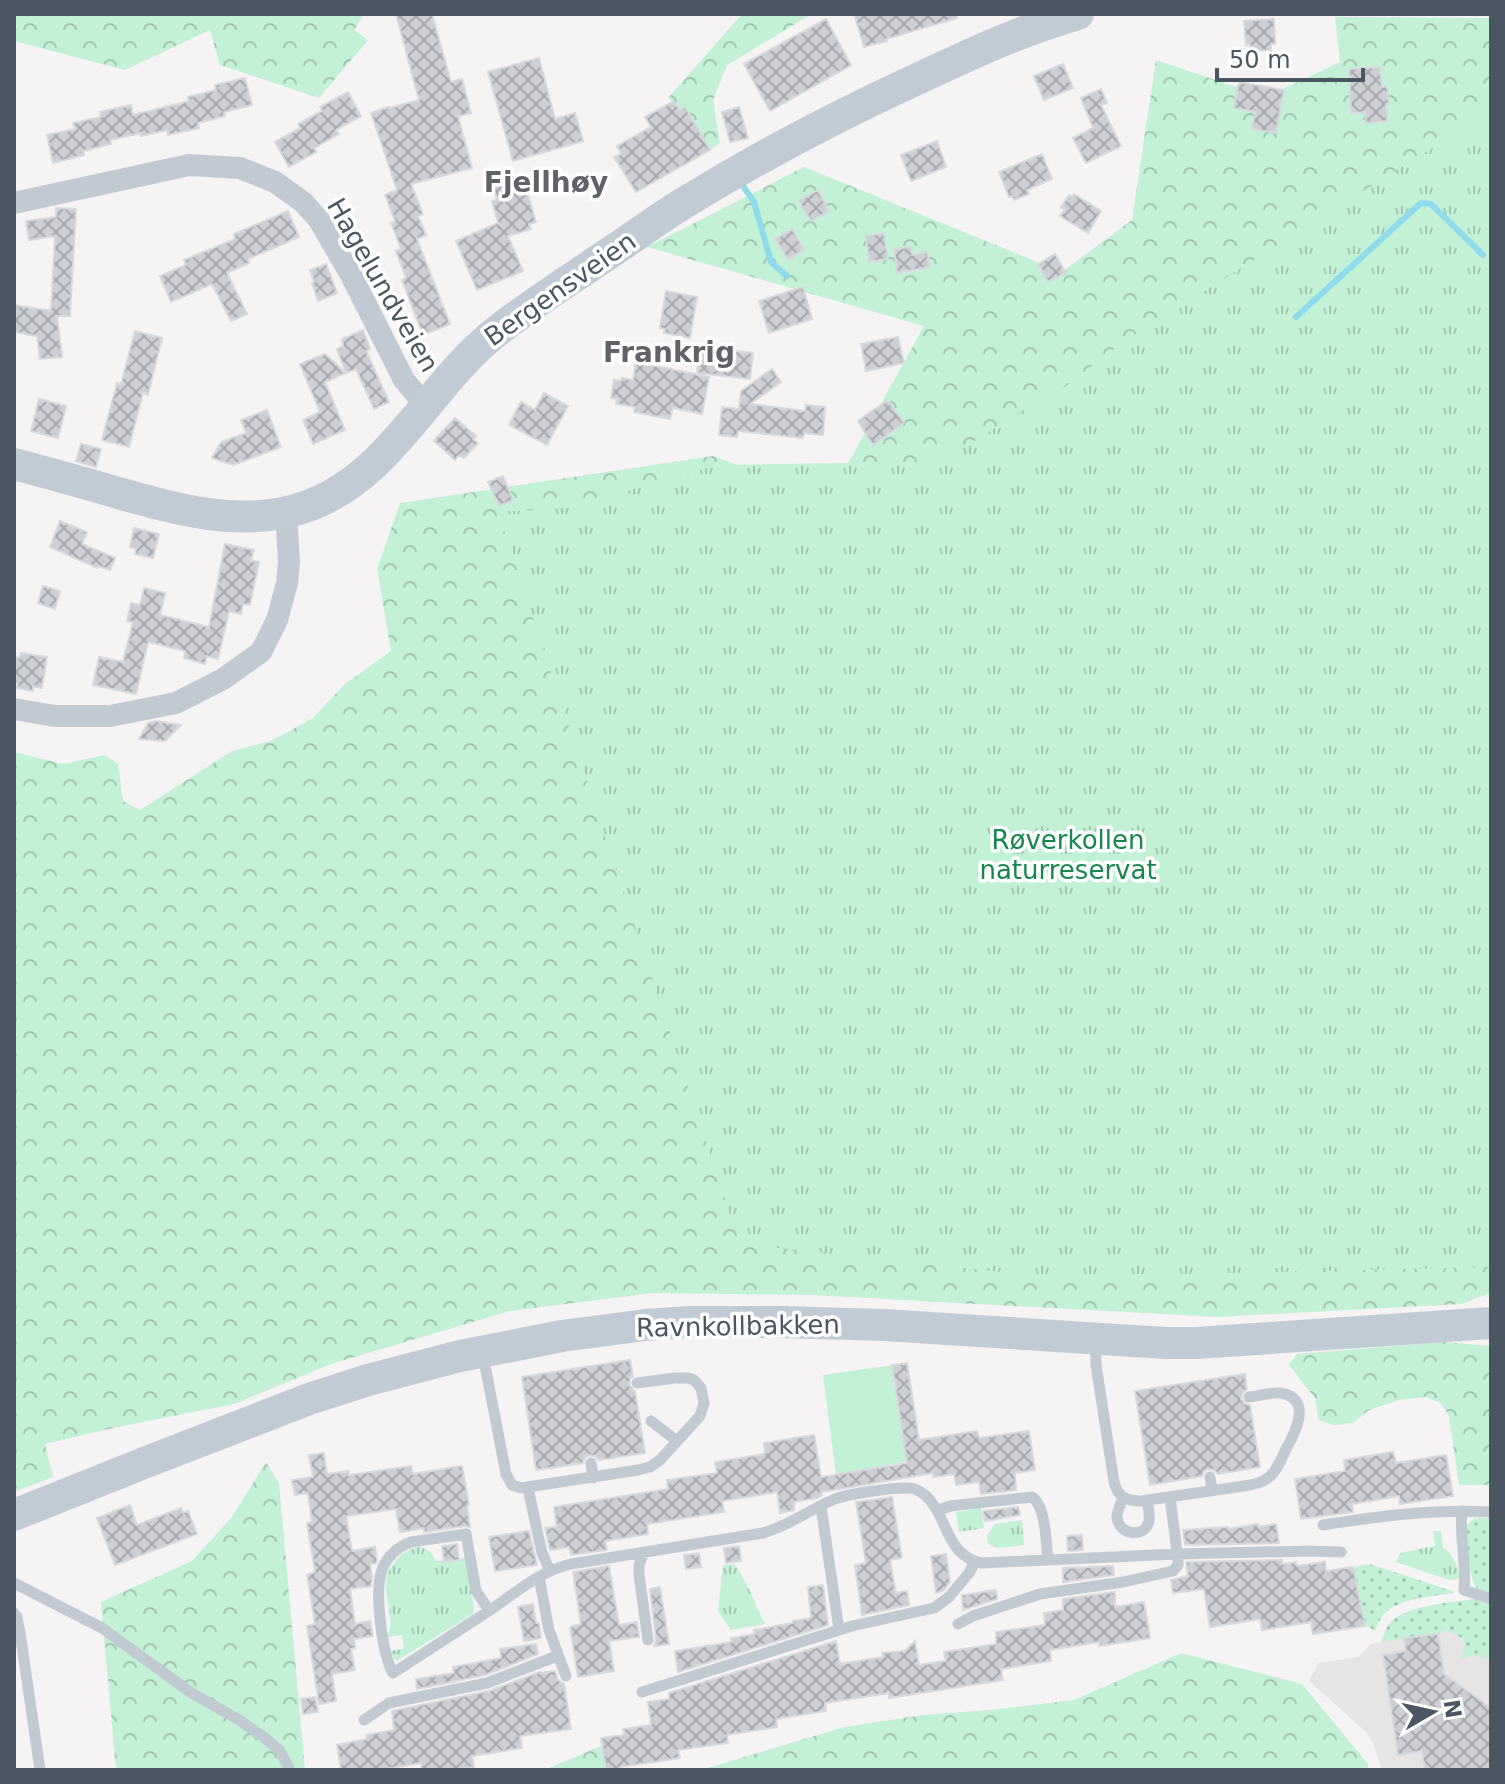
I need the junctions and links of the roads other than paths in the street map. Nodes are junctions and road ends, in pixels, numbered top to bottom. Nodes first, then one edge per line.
1 (1078, 14) edge
2 (14, 203) edge
3 (426, 406) junction
4 (14, 464) edge
5 (286, 512) junction
6 (14, 709) edge
7 (1491, 1323) edge
8 (1096, 1339) junction
9 (482, 1351) junction
10 (637, 1383) dead end
11 (1249, 1397) dead end
12 (651, 1421) dead end
13 (677, 1441) junction
14 (591, 1463) dead end
15 (1210, 1477) dead end
16 (593, 1478) junction
17 (528, 1488) junction
18 (1212, 1491) junction
19 (1170, 1497) junction
20 (1123, 1498) junction
21 (1147, 1501) junction
22 (821, 1506) junction
23 (937, 1511) junction
24 (1462, 1511) junction
25 (1491, 1512) edge
26 (14, 1515) edge
27 (1323, 1525) dead end
28 (644, 1552) junction
29 (1341, 1552) dead end
30 (1177, 1554) junction
31 (1048, 1560) junction
32 (975, 1562) junction
33 (545, 1574) junction
34 (14, 1583) edge
35 (1491, 1599) edge
36 (489, 1610) junction
37 (14, 1613) edge
38 (958, 1624) dead end
39 (839, 1630) junction
40 (648, 1640) dead end
41 (557, 1656) junction
42 (566, 1676) dead end
43 (642, 1692) dead end
44 (364, 1720) dead end
45 (40, 1770) edge
46 (290, 1770) edge

1 - 3 street, Bergensveien
2 - 3 street, Hagelundveien
3 - 5 street, Bergensveien
4 - 5 street, Bergensveien
5 - 6 street
7 - 8 street, Ravnkollbakken
8 - 9 street, Ravnkollbakken
8 - 20 lane
9 - 17 lane
9 - 26 street, Ravnkollbakken
10 - 13 lane
11 - 18 lane
12 - 13 lane
13 - 16 lane
14 - 16 lane
15 - 18 lane
16 - 17 lane
17 - 33 lane
18 - 19 lane
19 - 21 lane
19 - 30 lane
20 - 21 lane
20 - 21 lane
22 - 23 lane
22 - 28 lane
22 - 39 lane
23 - 31 lane
23 - 32 lane
24 - 25 lane
24 - 27 lane
24 - 35 lane
28 - 33 lane
28 - 40 lane
29 - 30 lane
30 - 31 lane
30 - 38 lane
31 - 32 lane
32 - 39 lane
33 - 36 lane
33 - 41 lane
34 - 46 lane
36 - 36 lane
37 - 45 lane
39 - 43 lane
41 - 42 lane
41 - 44 lane

